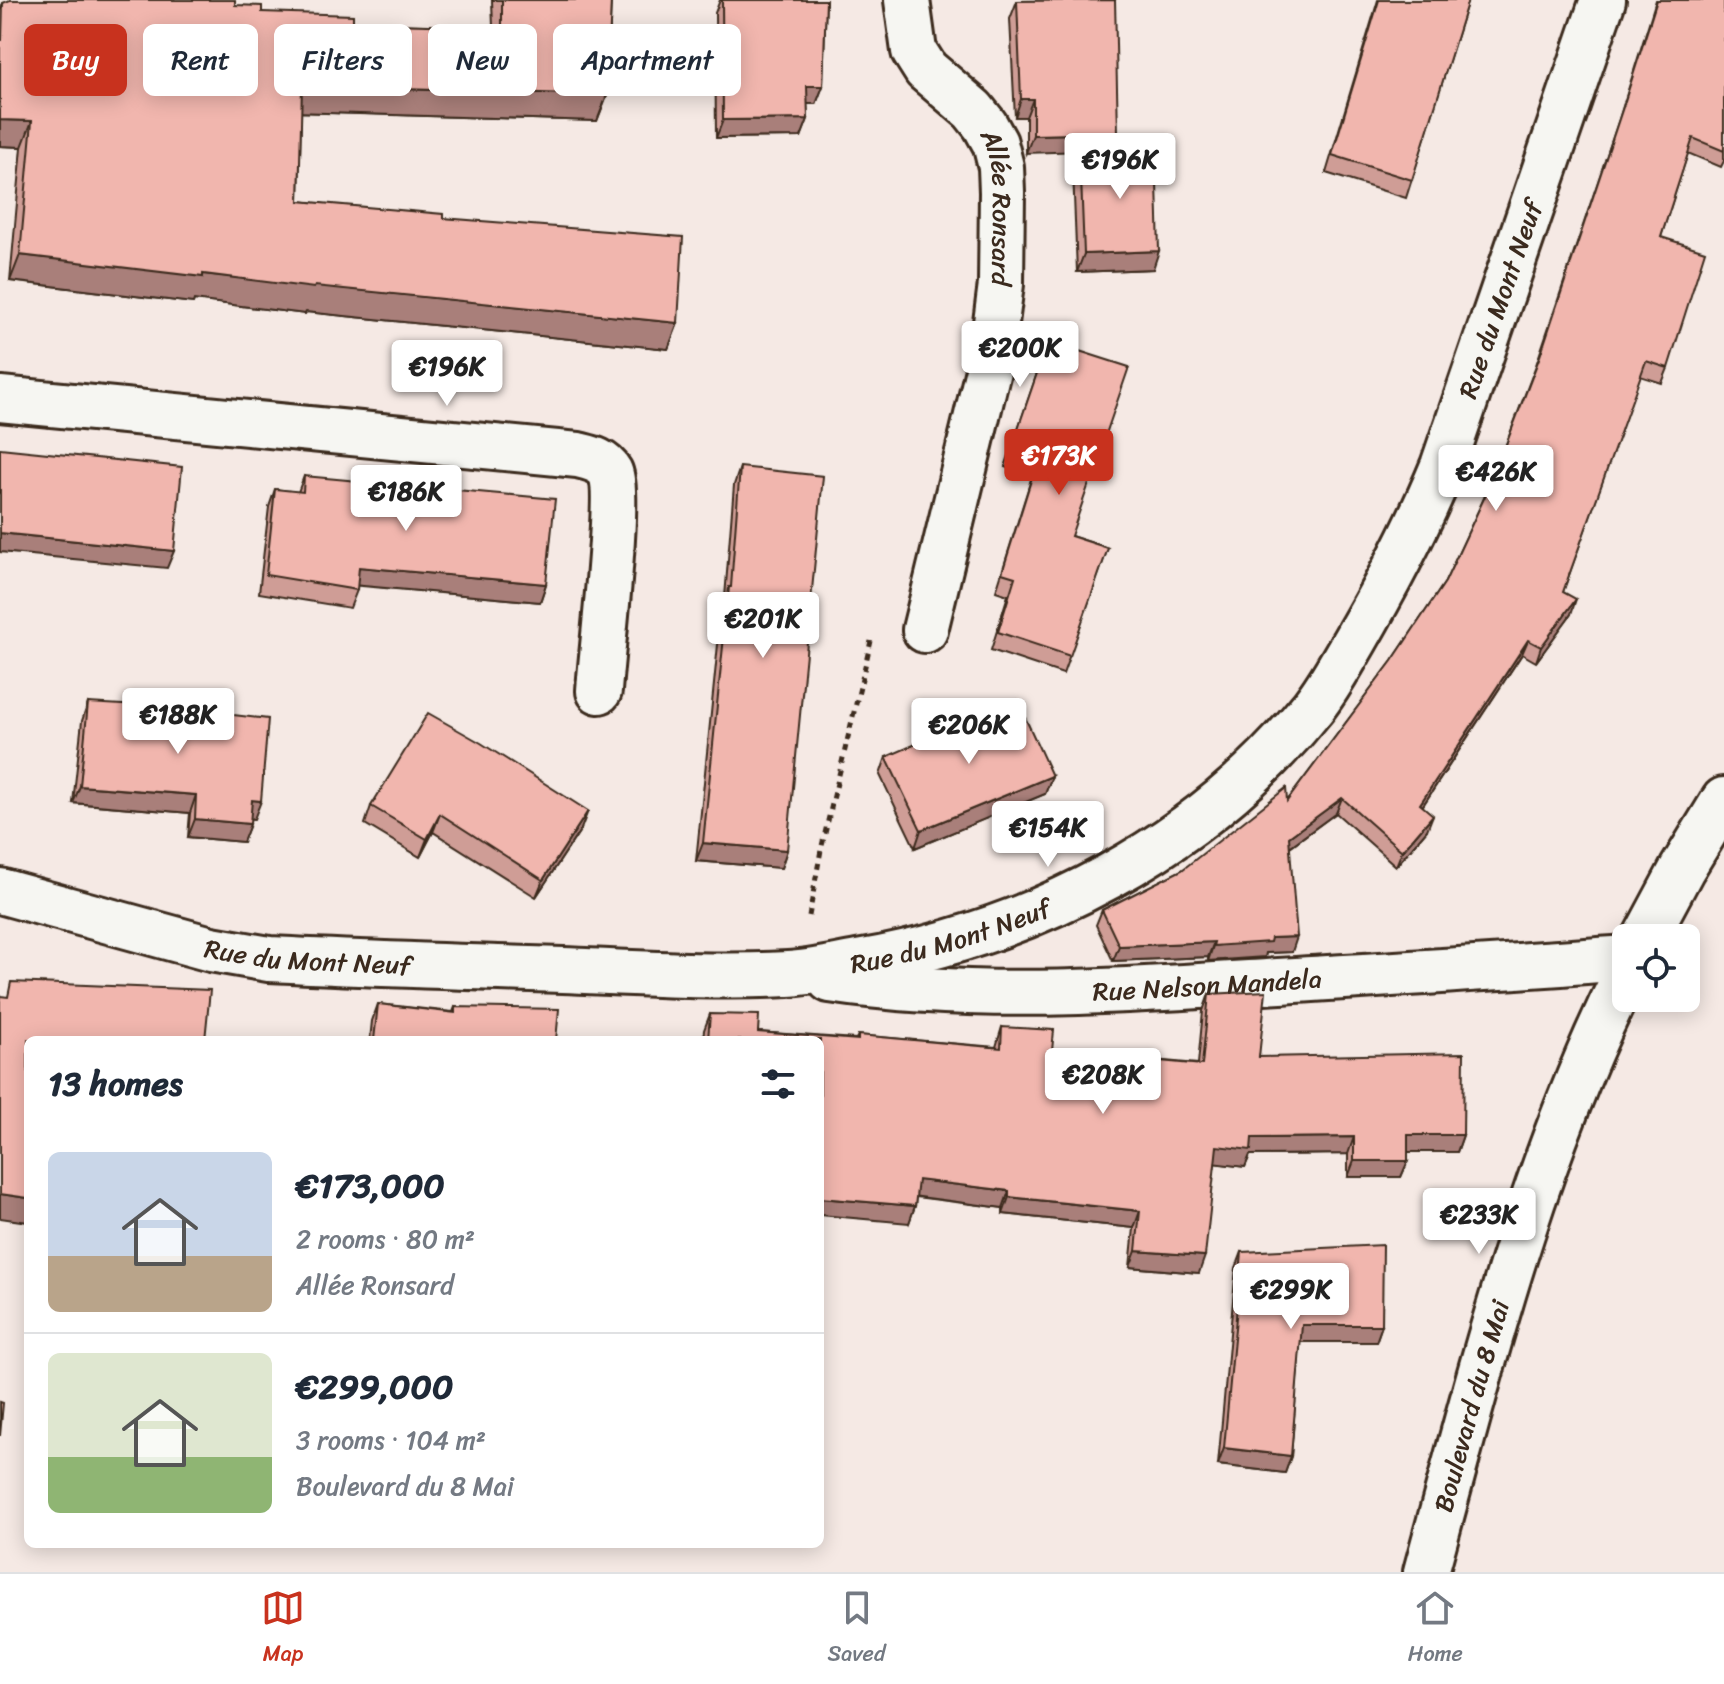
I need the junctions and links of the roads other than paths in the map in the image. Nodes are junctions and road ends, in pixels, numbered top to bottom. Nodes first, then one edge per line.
1 (907, 0) edge
2 (1603, 0) edge
3 (0, 399) edge
4 (925, 630) road end
5 (599, 691) dead end
6 (1724, 800) edge
7 (0, 891) edge
8 (1653, 924) edge
9 (1612, 959) edge
10 (791, 974) junction
11 (1612, 1004) edge
12 (1426, 1572) edge

1 - 4 street, Allée Ronsard
2 - 10 street, Rue du Mont Neuf
3 - 5 street
6 - 8 street
7 - 10 street, Rue du Mont Neuf
9 - 10 street, Rue Nelson Mandela
11 - 12 street, Boulevard du 8 Mai

